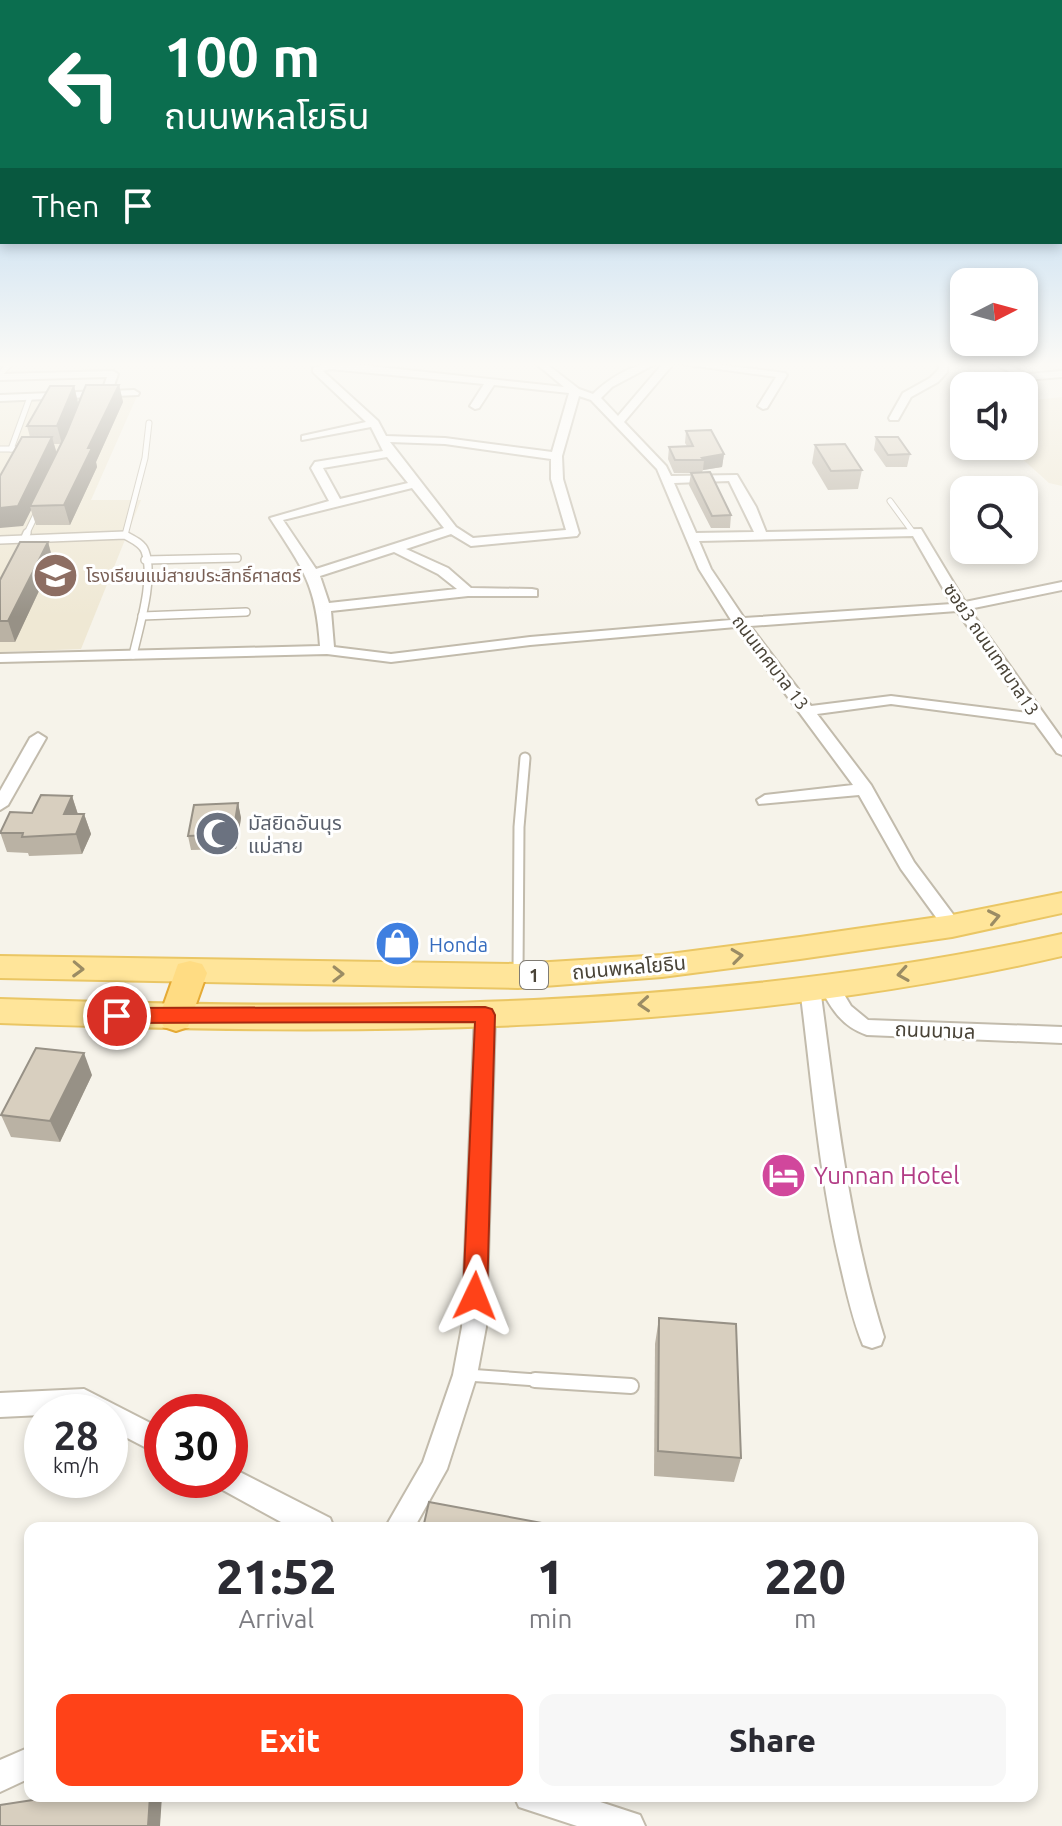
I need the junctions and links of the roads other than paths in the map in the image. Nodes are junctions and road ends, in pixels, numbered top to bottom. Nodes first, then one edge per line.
1 (145, 447) edge
2 (387, 447) edge
3 (491, 447) edge
4 (559, 447) edge
5 (643, 447) edge
6 (0, 449) edge
7 (11, 449) joint
8 (38, 449) edge
9 (390, 453) junction
10 (556, 456) junction
11 (668, 480) junction
12 (416, 484) junction
13 (42, 501) edge
14 (335, 501) junction
15 (890, 501) dead end
16 (452, 530) junction
17 (912, 531) junction
18 (125, 535) junction
19 (761, 535) junction
20 (692, 537) junction
21 (25, 539) junction
22 (0, 540) edge
23 (397, 549) junction
24 (18, 551) edge
25 (237, 558) dead end
26 (145, 560) junction
27 (313, 574) junction
28 (1062, 586) edge
29 (468, 592) junction
30 (532, 593) dead end
31 (961, 607) junction
32 (324, 608) junction
33 (246, 612) dead end
34 (142, 616) junction
35 (741, 624) junction
36 (327, 650) junction
37 (133, 655) junction
38 (0, 658) edge
39 (807, 711) junction
40 (1039, 719) junction
41 (38, 738) dead end
42 (1062, 750) edge
43 (525, 758) dead end
44 (865, 789) junction
45 (765, 800) dead end
46 (0, 805) edge
47 (1062, 903) edge
48 (952, 926) junction
49 (1062, 945) edge
50 (0, 967) edge
51 (190, 973) junction
52 (518, 976) junction
53 (820, 987) junction
54 (0, 1011) edge
55 (485, 1015) junction
56 (176, 1018) junction
57 (1062, 1035) edge
58 (872, 1337) dead end
59 (465, 1375) junction
60 (631, 1386) dead end
61 (24, 1404) edge
62 (0, 1405) edge
63 (248, 1490) edge
64 (309, 1522) edge
65 (403, 1522) edge
66 (24, 1765) edge
67 (0, 1776) edge
68 (550, 1802) edge
69 (629, 1826) edge

1 - 18 lane
2 - 9 street
3 - 10 street
4 - 10 street
5 - 11 street, ถนนเทศบาล 13
6 - 7 lane
7 - 8 lane
9 - 12 street
9 - 14 street
10 - 16 street
11 - 19 street
11 - 20 street, ถนนเทศบาล 13
12 - 14 street
12 - 16 street
13 - 21 lane
14 - 27 street
15 - 17 lane
16 - 23 street
17 - 19 street
17 - 31 street, ซอย3 ถนนเทศบาล13
18 - 21 lane
18 - 26 lane
19 - 20 street
20 - 35 street, ถนนเทศบาล 13
21 - 22 lane
21 - 24 lane
23 - 27 street
23 - 29 street
25 - 26 lane
26 - 34 lane
27 - 32 street
28 - 31 street
29 - 30 street
29 - 32 street
31 - 35 street
31 - 40 street, ซอย3 ถนนเทศบาล13
32 - 36 street
33 - 34 lane
34 - 37 lane
35 - 36 street
35 - 39 street, ถนนเทศบาล 13
36 - 37 street
37 - 38 street
39 - 40 street
39 - 44 street, ถนนเทศบาล 13
40 - 42 street, ซอย3 ถนนเทศบาล13
41 - 46 street
43 - 52 lane
44 - 45 street
44 - 48 street, ถนนเทศบาล 13
48 -> 47 main road, ถนนพหลโยธิน / 1
52 -> 48 main road, ถนนพหลโยธิน / 1
49 -> 53 main road, ถนนพหลโยธิน / 1
50 -> 51 main road, ถนนพหลโยธิน / 1
51 -> 52 main road, ถนนพหลโยธิน / 1
51 - 56 highway
53 -> 55 main road, ถนนพหลโยธิน / 1
53 - 57 street, ถนนนามล
53 - 58 street
54 - 56 main road, ถนนพหลโยธิน / 1
55 - 56 main road, ถนนพหลโยธิน / 1
55 - 59 street
59 - 60 lane
59 - 65 street
61 - 62 street
63 - 64 street
66 - 67 street
68 - 69 street

